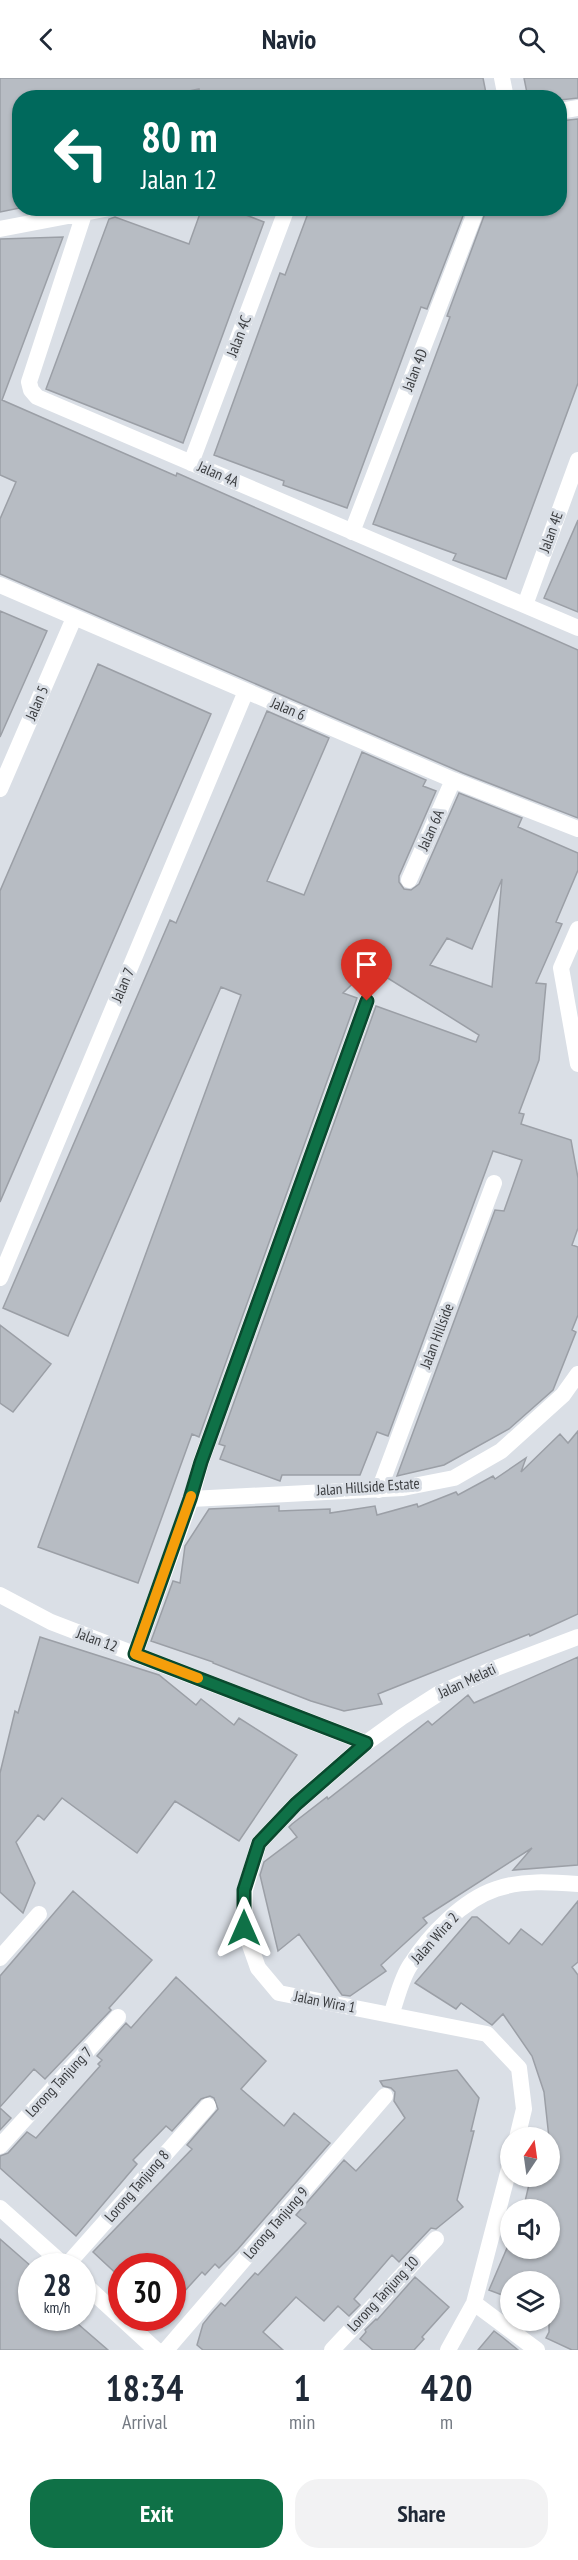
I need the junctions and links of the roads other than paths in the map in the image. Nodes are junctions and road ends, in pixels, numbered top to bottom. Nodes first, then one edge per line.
1 (73, 216) edge
2 (83, 216) edge
3 (284, 216) edge
4 (474, 216) edge
5 (0, 229) edge
6 (578, 460) edge
7 (191, 463) junction
8 (352, 532) junction
9 (0, 585) edge
10 (525, 605) junction
11 (74, 618) junction
12 (578, 628) edge
13 (246, 691) junction
14 (453, 780) junction
15 (0, 789) edge
16 (578, 829) edge
17 (409, 880) dead end
18 (578, 929) edge
19 (367, 1001) dead end
20 (578, 1064) edge
21 (494, 1183) dead end
22 (0, 1278) edge
23 (578, 1374) edge
24 (379, 1490) junction
25 (190, 1499) junction
26 (0, 1595) edge
27 (578, 1637) edge
28 (135, 1654) junction
29 (366, 1743) junction
30 (578, 1884) edge
31 (39, 1914) dead end
32 (0, 1958) edge
33 (390, 2015) junction
34 (118, 2018) dead end
35 (385, 2096) dead end
36 (208, 2106) dead end
37 (520, 2127) edge
38 (0, 2146) edge
39 (504, 2187) edge
40 (0, 2208) edge
41 (436, 2239) dead end
42 (51, 2253) edge
43 (78, 2253) edge
44 (96, 2295) edge
45 (474, 2303) junction
46 (156, 2350) edge
47 (166, 2350) edge
48 (332, 2350) edge
49 (448, 2350) edge
50 (537, 2350) edge

1 - 5 street
2 - 7 street, Jalan 4A
3 - 7 street, Jalan 4C
4 - 8 street, Jalan 4D
6 - 10 street, Jalan 4E
7 - 8 street, Jalan 4A
8 - 10 street, Jalan 4A
9 - 11 street, Jalan 6
10 - 12 street, Jalan 4A
11 - 13 street, Jalan 6
11 - 15 street, Jalan 5
13 - 14 street, Jalan 6
13 - 22 street, Jalan 7
14 - 16 street, Jalan 6
14 - 17 street, Jalan 6A
18 - 20 street
19 - 25 street
21 - 24 street, Jalan Hillside
23 - 24 street, Jalan Hillside Estate
24 - 25 street, Jalan Hillside Estate
25 - 28 street
26 - 28 street, Jalan 12
27 - 29 street, Jalan Melati
28 - 29 street, Jalan 12
29 - 33 street, Jalan Wira 1
30 - 33 street, Jalan Wira 2
31 - 32 street
33 - 37 street, Jalan Wira 1
34 - 38 street, Lorong Tanjung 7
35 - 47 street, Lorong Tanjung 9
36 - 43 street, Lorong Tanjung 8
39 - 45 street
40 - 42 street
41 - 48 street, Lorong Tanjung 10
44 - 46 street
45 - 49 street
45 - 50 street

